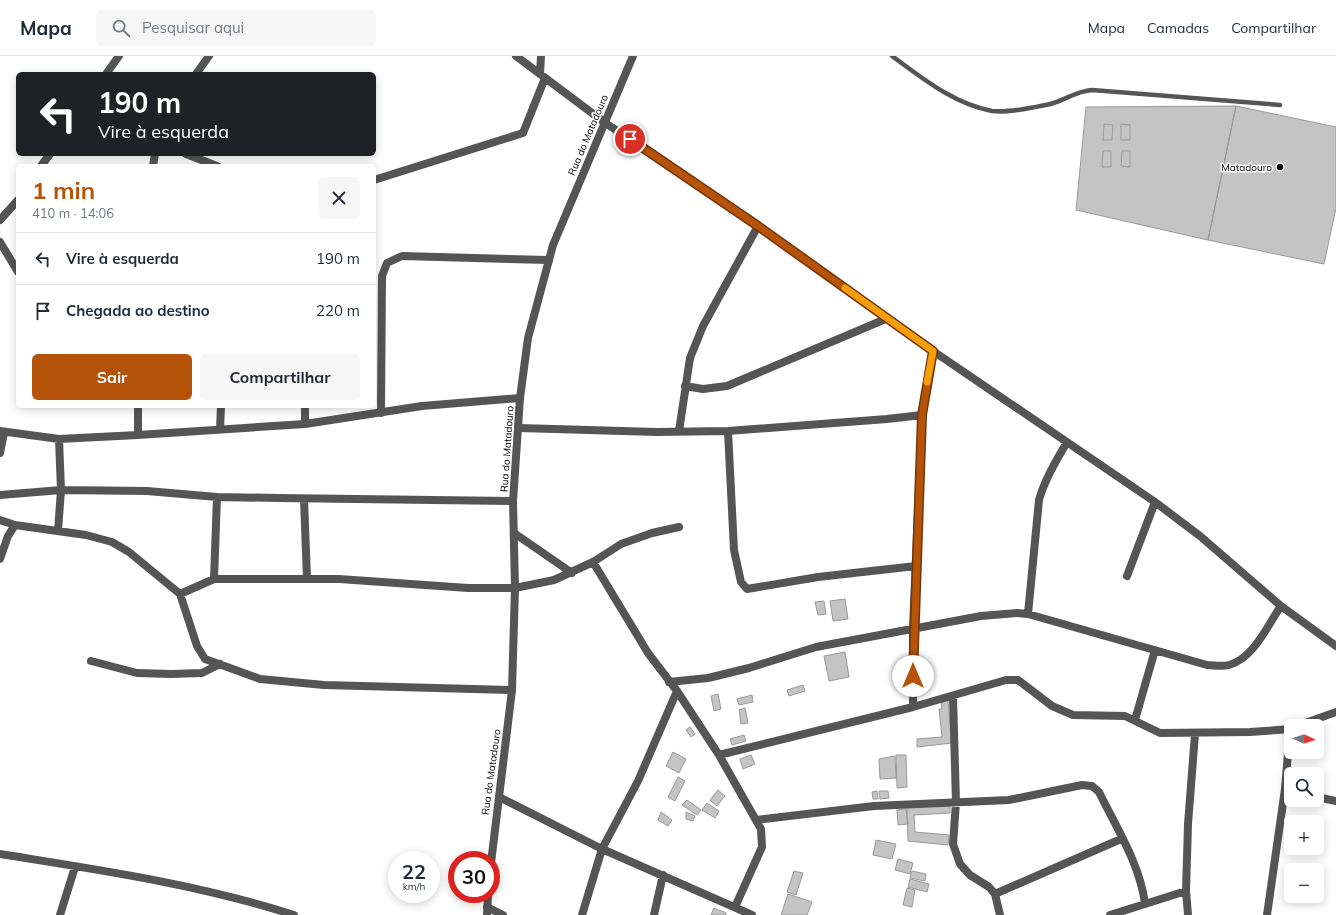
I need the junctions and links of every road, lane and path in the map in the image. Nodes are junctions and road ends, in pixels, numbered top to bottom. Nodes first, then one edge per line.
1 (119, 56) edge
2 (209, 56) edge
3 (516, 56) edge
4 (541, 56) edge
5 (632, 56) edge
6 (892, 56) edge
7 (523, 59) edge
8 (107, 72) edge
9 (197, 72) edge
10 (543, 76) junction
11 (1280, 105) dead end
12 (604, 122) junction
13 (191, 156) edge
14 (212, 164) edge
15 (376, 179) edge
16 (16, 202) edge
17 (0, 220) edge
18 (758, 226) junction
19 (0, 242) edge
20 (549, 260) junction
21 (16, 269) edge
22 (888, 318) junction
23 (933, 351) junction
24 (685, 386) junction
25 (520, 398) junction
26 (138, 408) edge
27 (221, 408) edge
28 (305, 408) edge
29 (381, 413) junction
30 (922, 415) junction
31 (305, 424) junction
32 (519, 428) junction
33 (220, 429) junction
34 (728, 430) junction
35 (679, 431) junction
36 (2, 432) edge
37 (138, 435) junction
38 (59, 439) junction
39 (1067, 442) junction
40 (0, 453) edge
41 (61, 490) junction
42 (0, 495) edge
43 (217, 497) junction
44 (304, 499) junction
45 (513, 501) junction
46 (1155, 502) junction
47 (0, 520) edge
48 (14, 525) junction
49 (678, 527) dead end
50 (58, 531) junction
51 (514, 533) junction
52 (0, 559) edge
53 (593, 562) junction
54 (916, 566) junction
55 (572, 573) junction
56 (1127, 576) dead end
57 (214, 579) junction
58 (307, 579) junction
59 (515, 588) junction
60 (180, 594) junction
61 (1281, 606) junction
62 (1028, 614) junction
63 (913, 629) junction
64 (1336, 646) edge
65 (1155, 650) junction
66 (92, 661) dead end
67 (220, 664) junction
68 (670, 682) junction
69 (512, 690) junction
70 (677, 691) junction
71 (953, 696) junction
72 (913, 707) junction
73 (1336, 712) edge
74 (1317, 719) edge
75 (1135, 720) junction
76 (1284, 729) edge
77 (1195, 734) junction
78 (719, 755) junction
79 (499, 797) junction
80 (1324, 798) edge
81 (1336, 801) edge
82 (956, 802) junction
83 (1285, 807) edge
84 (756, 820) junction
85 (1121, 839) junction
86 (602, 849) junction
87 (492, 851) edge
88 (0, 854) edge
89 (75, 867) junction
90 (662, 875) junction
91 (1186, 891) junction
92 (995, 894) junction
93 (1145, 904) junction
94 (735, 907) junction
95 (487, 911) edge
96 (748, 914) edge
97 (1115, 914) edge
98 (60, 915) edge
99 (294, 915) edge
100 (503, 915) edge
101 (582, 915) edge
102 (654, 915) edge
103 (1000, 915) edge
104 (1188, 915) edge
105 (1267, 915) edge

1 - 8 street
2 - 9 street
3 - 7 street
4 - 10 street
5 - 12 street, Rua do Matadouro
6 - 11 lane
7 - 10 street
10 - 12 street
10 - 15 street
12 - 18 street
12 - 20 street, Rua do Matadouro
13 - 14 street
16 - 17 street
18 - 22 street
18 - 24 street
19 - 21 street
20 - 25 street, Rua do Matadouro
20 - 29 street
22 - 23 street
22 - 24 street
23 - 30 street
23 - 39 street
24 - 35 street
25 - 29 street
25 - 32 street, Rua do Matadouro
26 - 37 street
27 - 33 street
28 - 31 street
29 - 31 street
30 - 34 street
30 - 54 street
31 - 33 street
32 - 35 street
32 - 45 street, Rua do Matadouro
33 - 37 street
34 - 35 street
34 - 54 street
36 - 38 street
36 - 40 street
37 - 38 street
38 - 41 street
39 - 46 street
39 - 62 street
41 - 42 street
41 - 43 street
41 - 50 street
43 - 44 street
43 - 57 street
44 - 45 street
44 - 58 street
45 - 51 street, Rua do Matadouro
46 - 56 street
46 - 61 street
47 - 48 street
48 - 50 street
48 - 52 street
49 - 53 street
50 - 60 street
51 - 55 street
51 - 59 street, Rua do Matadouro
53 - 55 street
53 - 68 street
54 - 63 street
55 - 59 street
57 - 58 street
57 - 60 street
58 - 59 street
59 - 69 street, Rua do Matadouro
60 - 67 street
61 - 64 street
61 - 65 street
62 - 63 street
62 - 65 street
63 - 68 street
63 - 72 street
65 - 75 street
66 - 67 street
67 - 69 street
68 - 70 street
69 - 79 street, Rua do Matadouro
70 - 78 street
70 - 86 street
71 - 72 street
71 - 75 street
71 - 82 street
72 - 78 street
73 - 74 street
75 - 77 street
76 - 77 street
77 - 91 street
78 - 84 street
79 - 86 street
79 - 87 street, Rua do Matadouro
80 - 81 street
82 - 84 street
82 - 85 street
82 - 92 street
83 - 105 street
84 - 94 street
85 - 92 street
85 - 93 street
86 - 90 street
86 - 101 street
88 - 89 street
89 - 98 street
89 - 99 street
90 - 94 street
90 - 102 street
91 - 93 street
91 - 104 street
92 - 103 street
93 - 97 street
94 - 96 street
95 - 100 street

